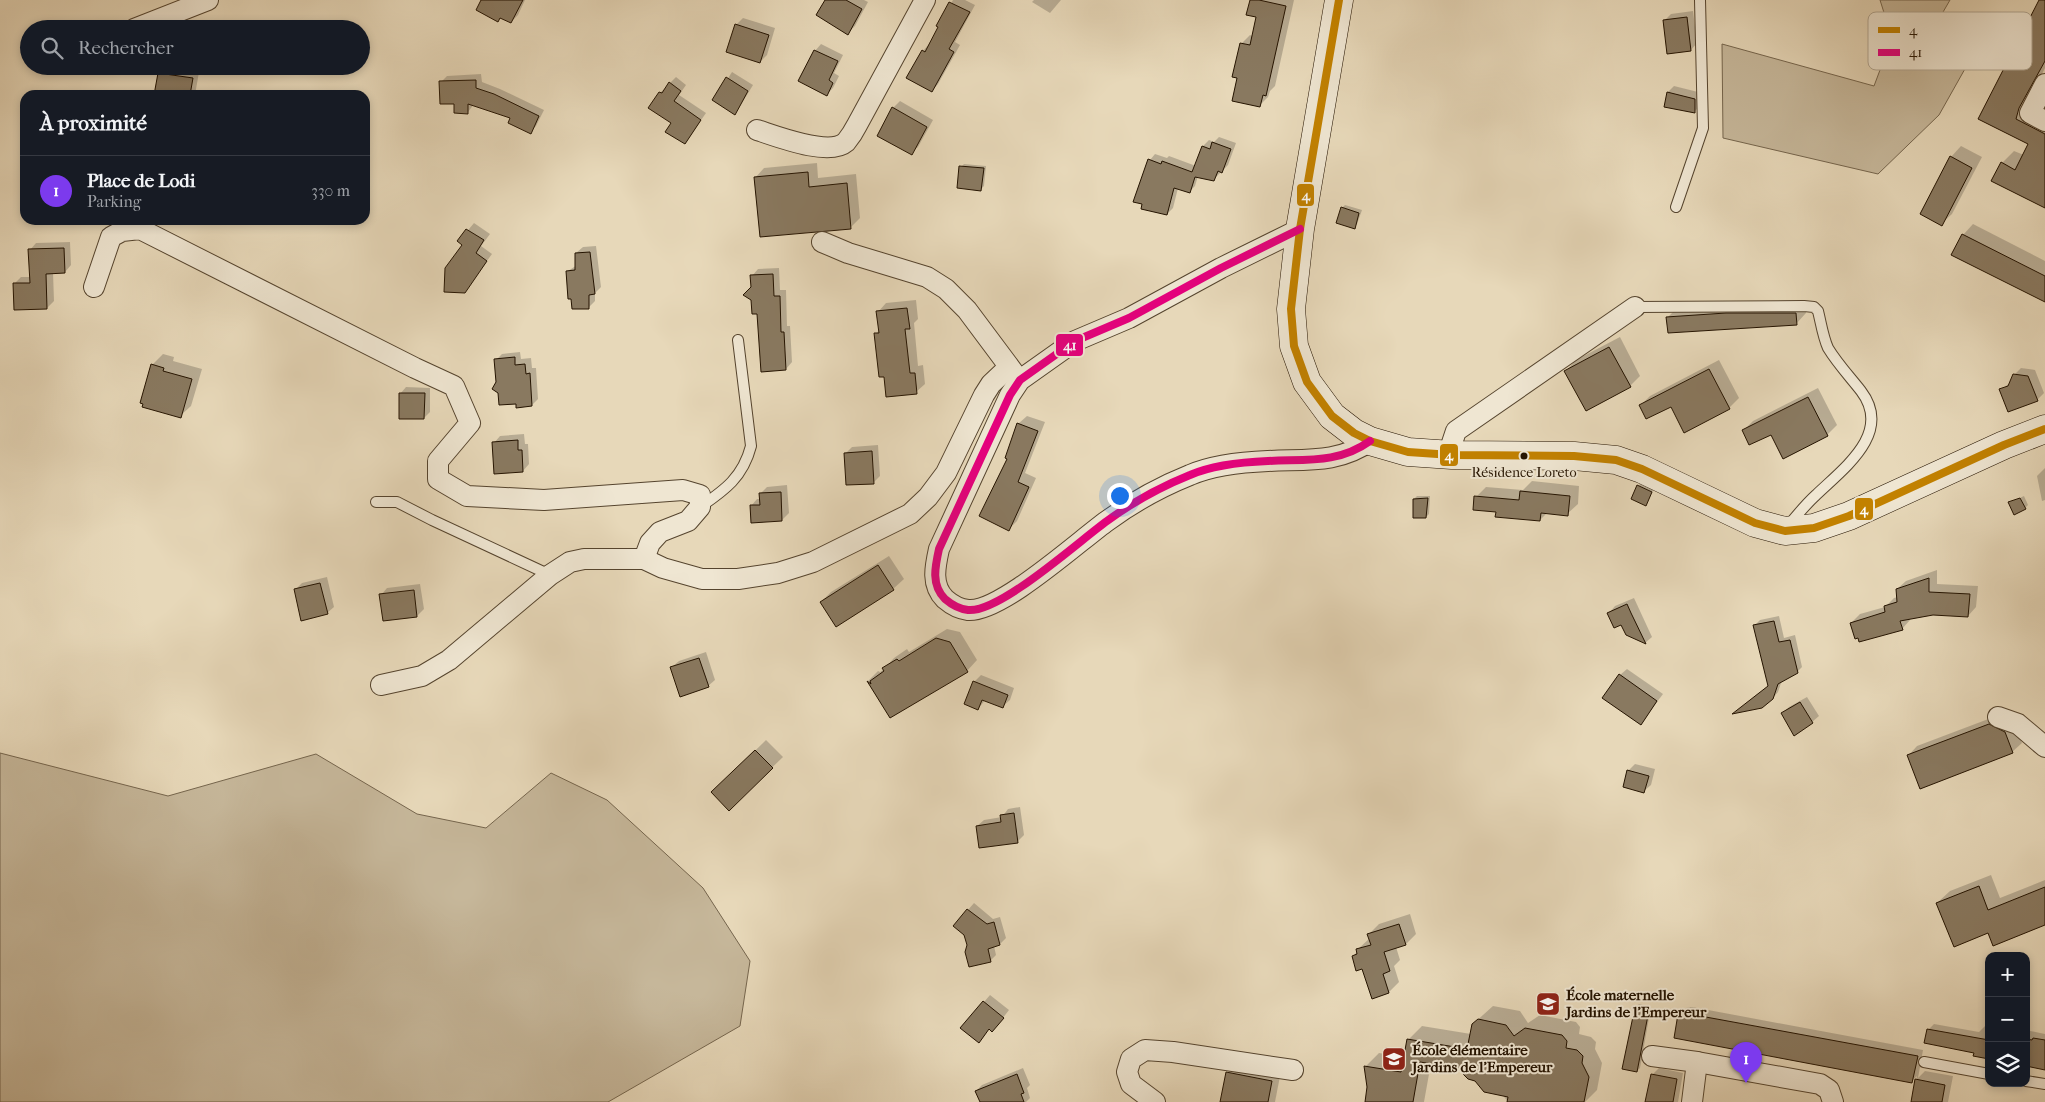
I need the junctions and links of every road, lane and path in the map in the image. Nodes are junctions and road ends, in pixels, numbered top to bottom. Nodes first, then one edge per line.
1 (208, 0) edge
2 (925, 0) edge
3 (1339, 0) edge
4 (1700, 0) edge
5 (157, 20) edge
6 (2045, 84) edge
7 (2045, 120) edge
8 (757, 130) dead end
9 (1676, 207) dead end
10 (1300, 229) junction
11 (822, 242) dead end
12 (94, 287) dead end
13 (1635, 307) joint
14 (738, 340) dead end
15 (1015, 374) junction
16 (2045, 429) edge
17 (1370, 441) junction
18 (1452, 455) junction
19 (376, 502) dead end
20 (700, 507) junction
21 (1785, 531) junction
22 (644, 559) junction
23 (550, 575) junction
24 (381, 686) dead end
25 (1998, 717) dead end
26 (2045, 747) edge
27 (1652, 1056) dead end
28 (1696, 1062) junction
29 (1924, 1062) dead end
30 (1293, 1070) dead end
31 (1985, 1073) edge
32 (2030, 1082) edge
33 (2045, 1084) edge
34 (1155, 1102) edge
35 (1692, 1102) edge
36 (1833, 1102) edge

1 - 5 street
2 - 8 street
3 - 10 street
4 - 9 lane
6 - 7 street
10 - 15 street
10 - 17 street
11 - 15 street
12 - 20 street
13 - 18 street
13 - 21 lane
14 - 20 lane
15 - 17 street
15 - 22 street
16 - 21 street
17 - 18 street
18 - 21 street
19 - 23 lane
20 - 22 street
22 - 23 street
23 - 24 street
25 - 26 street
27 - 28 street
28 - 35 street
28 - 36 street
29 - 31 lane
30 - 34 street
32 - 33 lane

